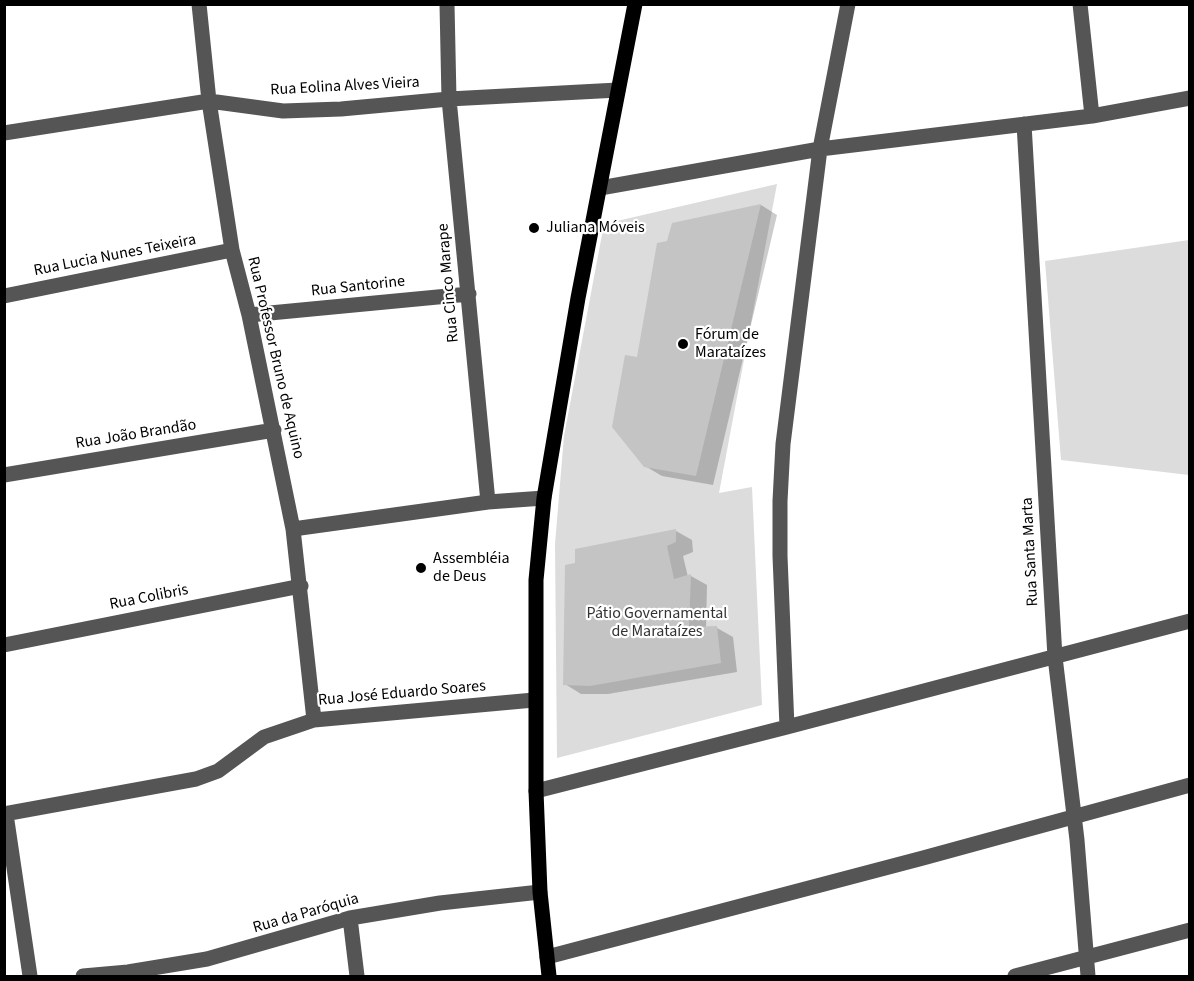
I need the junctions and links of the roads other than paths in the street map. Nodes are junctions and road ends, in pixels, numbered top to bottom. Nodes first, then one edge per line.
1 (199, 4) edge
2 (447, 4) edge
3 (635, 4) edge
4 (848, 4) edge
5 (1080, 4) edge
6 (618, 90) junction
7 (1190, 98) edge
8 (449, 99) junction
9 (209, 101) junction
10 (1092, 116) junction
11 (1024, 124) junction
12 (4, 133) edge
13 (820, 150) junction
14 (600, 188) junction
15 (232, 250) junction
16 (469, 294) junction
17 (4, 296) edge
18 (249, 315) junction
19 (274, 430) junction
20 (4, 475) edge
21 (544, 498) junction
22 (488, 502) junction
23 (293, 529) junction
24 (301, 586) junction
25 (1190, 621) edge
26 (4, 645) edge
27 (1055, 657) junction
28 (534, 700) junction
29 (314, 720) junction
30 (787, 727) junction
31 (1190, 785) edge
32 (536, 790) junction
33 (5, 814) edge
34 (1075, 818) junction
35 (540, 892) junction
36 (350, 918) junction
37 (1190, 930) edge
38 (548, 957) junction
39 (1087, 958) junction
40 (30, 976) edge
41 (83, 976) edge
42 (357, 976) edge
43 (549, 976) edge
44 (1016, 976) edge
45 (1088, 976) edge

1 - 9 street, Rua Professor Bruno de Aquino
2 - 8 street, Rua Cinco Marape
3 - 6 main road
4 - 13 street
5 - 10 street
6 - 8 street, Rua Eolina Alves Vieira
6 - 14 main road
7 - 10 street
8 - 9 street, Rua Eolina Alves Vieira
8 - 16 street, Rua Cinco Marape
9 - 12 street, Rua Eolina Alves Vieira
9 - 15 street, Rua Professor Bruno de Aquino
10 - 11 street
11 - 13 street
11 - 27 street, Rua Santa Marta
13 - 14 street
13 - 30 street
14 - 21 main road
15 - 17 street, Rua Lucia Nunes Teixeira
15 - 18 street, Rua Professor Bruno de Aquino
16 - 18 street, Rua Santorine
16 - 22 street, Rua Cinco Marape
18 - 19 street, Rua Professor Bruno de Aquino
19 - 20 street, Rua João Brandão
19 - 23 street, Rua Professor Bruno de Aquino
21 - 22 street
21 - 28 main road
22 - 23 street
23 - 24 street, Rua Professor Bruno de Aquino
24 - 26 street, Rua Colibris
24 - 29 street, Rua Professor Bruno de Aquino
25 - 27 street
27 - 30 street
27 - 34 street, Rua Santa Marta
28 - 29 street, Rua José Eduardo Soares
28 - 32 main road
29 - 33 street, Rua José Eduardo Soares
30 - 32 street
31 - 34 street
32 - 35 main road
33 - 40 street
34 - 38 street
34 - 39 street, Rua Santa Marta
35 - 36 street, Rua da Paróquia
35 - 38 main road
36 - 41 street, Rua da Paróquia
36 - 42 street
37 - 39 street
38 - 43 main road
39 - 44 street
39 - 45 street, Rua Santa Marta

